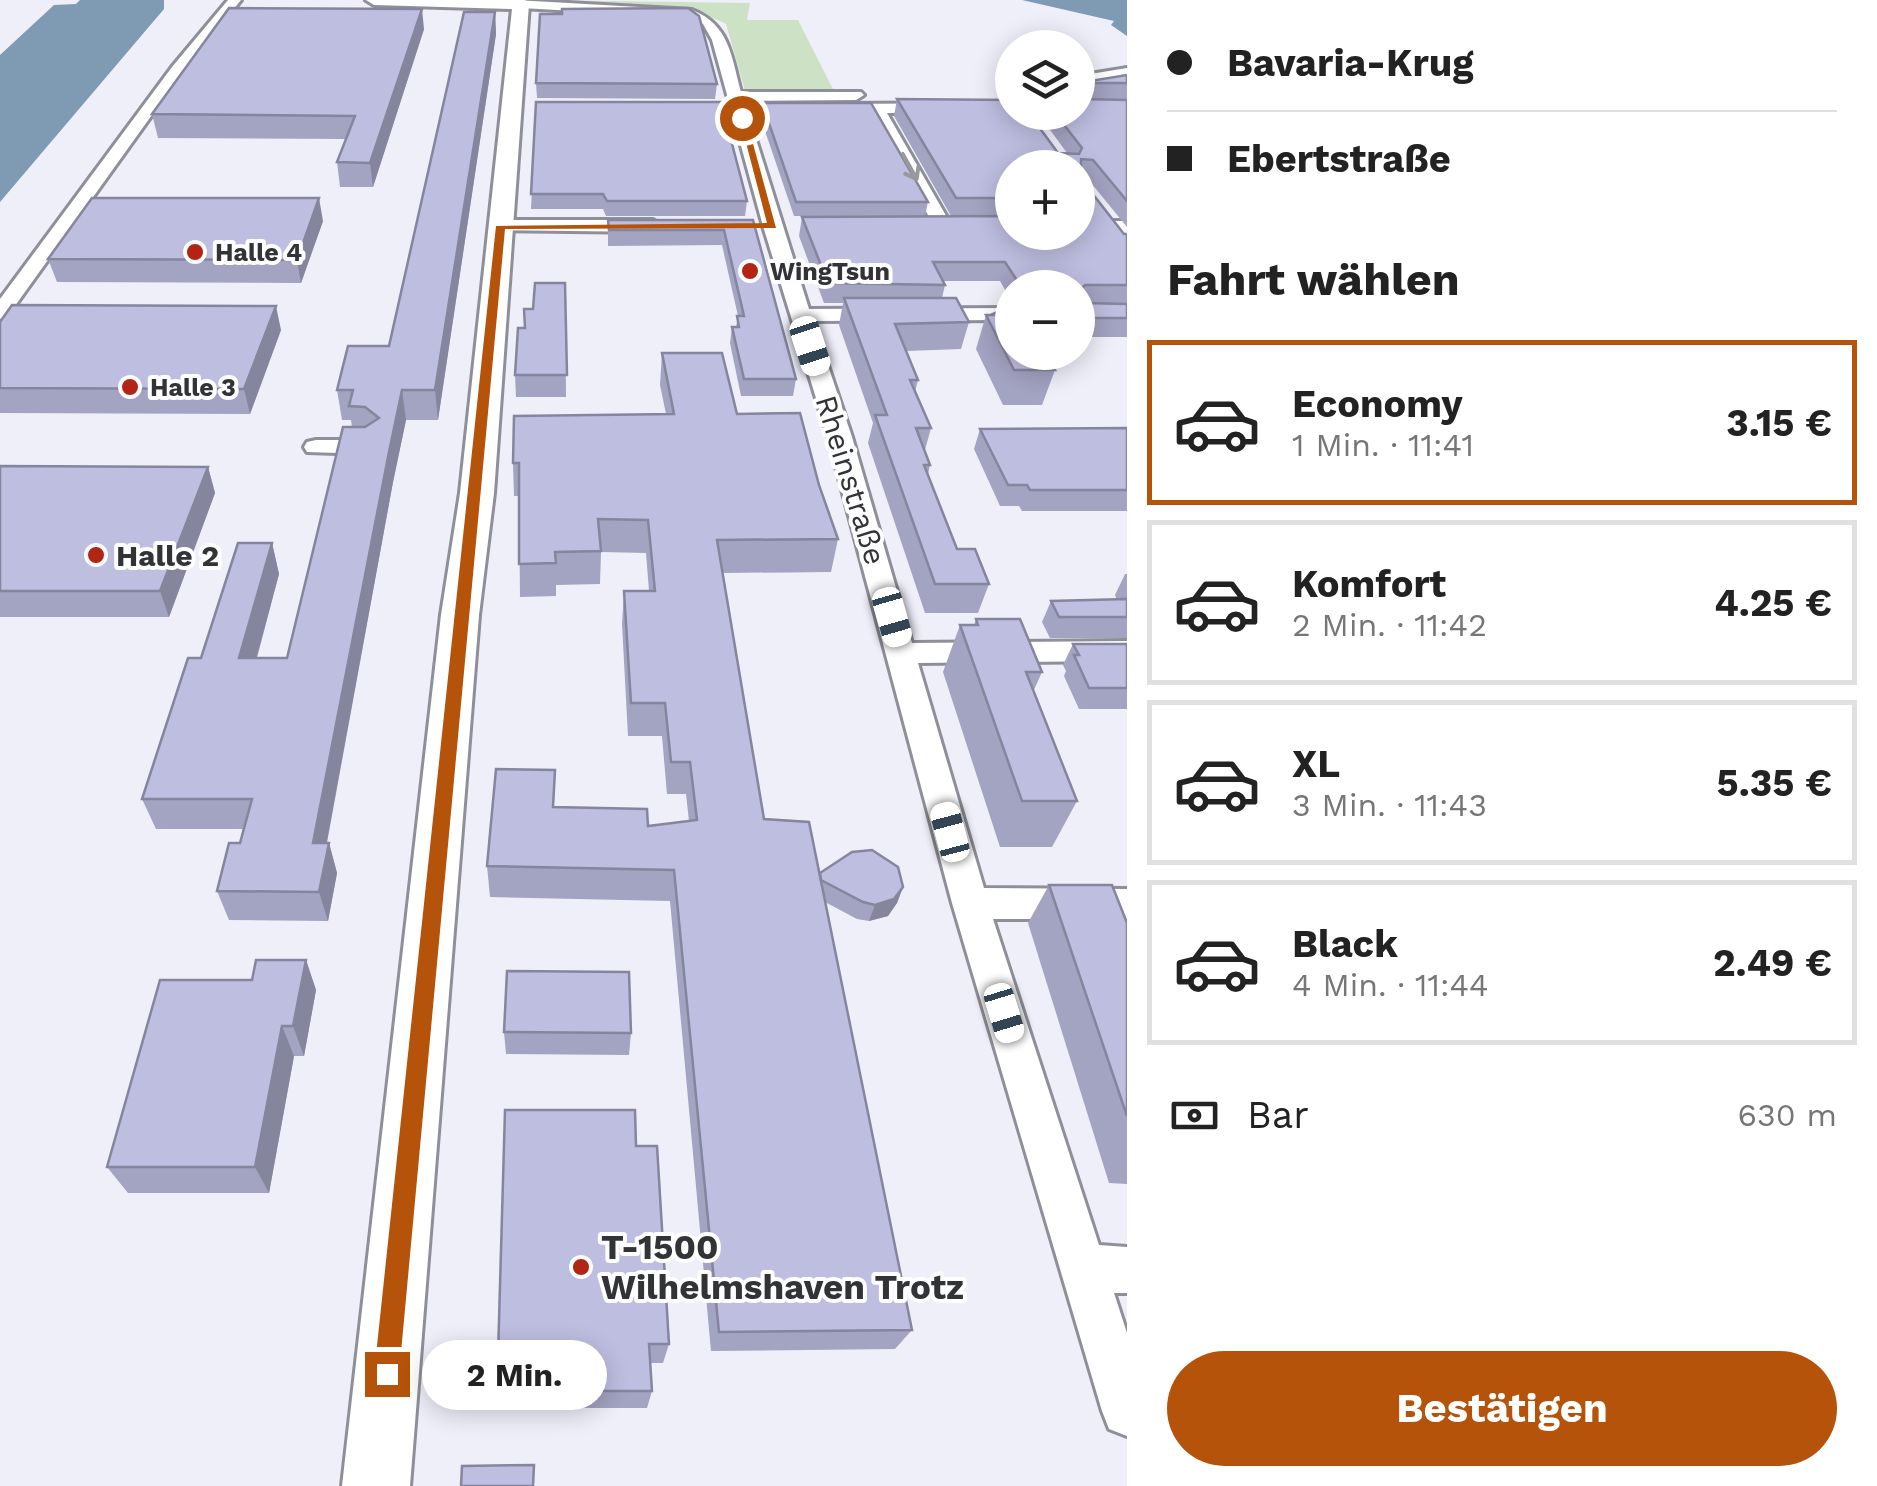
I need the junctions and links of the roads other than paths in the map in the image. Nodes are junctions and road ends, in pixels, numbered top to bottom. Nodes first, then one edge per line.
1 (236, 0) edge
2 (374, 0) edge
3 (521, 2) edge
4 (1127, 72) edge
5 (1095, 77) edge
6 (995, 92) edge
7 (733, 105) junction
8 (995, 108) edge
9 (878, 109) junction
10 (1113, 222) edge
11 (500, 226) junction
12 (674, 226) edge
13 (942, 226) edge
14 (1127, 246) edge
15 (0, 314) edge
16 (995, 314) edge
17 (800, 316) junction
18 (316, 446) dead end
19 (368, 446) edge
20 (1127, 651) edge
21 (902, 653) junction
22 (970, 903) junction
23 (1127, 904) edge
24 (1106, 1269) edge
25 (1127, 1410) edge
26 (376, 1486) edge

1 - 15 street
2 - 3 street
3 - 7 street, Rheinstraße
3 - 11 street
4 - 5 street
6 - 7 street
7 - 9 street
7 - 17 street, Rheinstraße
8 - 9 street
9 -> 13 street
10 - 14 street
11 - 12 street
11 - 26 street
16 - 17 street
17 - 21 street, Rheinstraße
18 - 19 street
20 - 21 street
21 - 22 street, Rheinstraße
22 - 23 street
22 - 24 street, Rheinstraße
24 - 25 street, Rheinstraße

